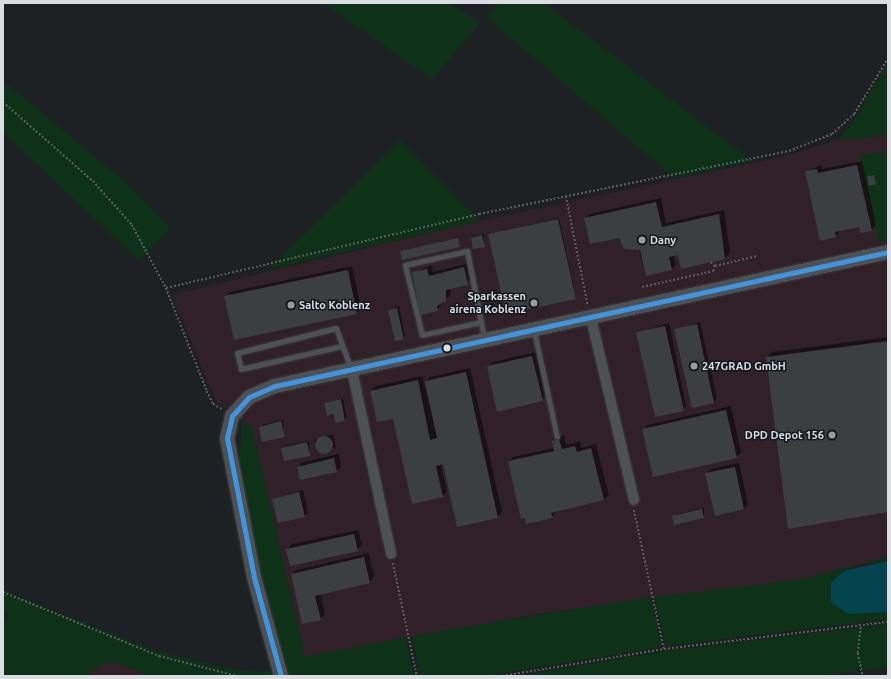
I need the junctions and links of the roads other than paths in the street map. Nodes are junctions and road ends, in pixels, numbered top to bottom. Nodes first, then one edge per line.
1 (888, 252) edge
2 (591, 318) junction
3 (481, 322) junction
4 (534, 330) junction
5 (485, 341) junction
6 (342, 346) junction
7 (352, 370) junction
8 (557, 437) dead end
9 (634, 500) road end
10 (391, 554) road end
11 (281, 676) edge

1 - 2 street
2 - 4 street
2 - 9 street
3 - 3 lane
3 - 5 lane
4 - 5 street
4 - 8 lane
5 - 7 street
6 - 6 lane
6 - 7 lane
7 - 10 street
7 - 11 street

